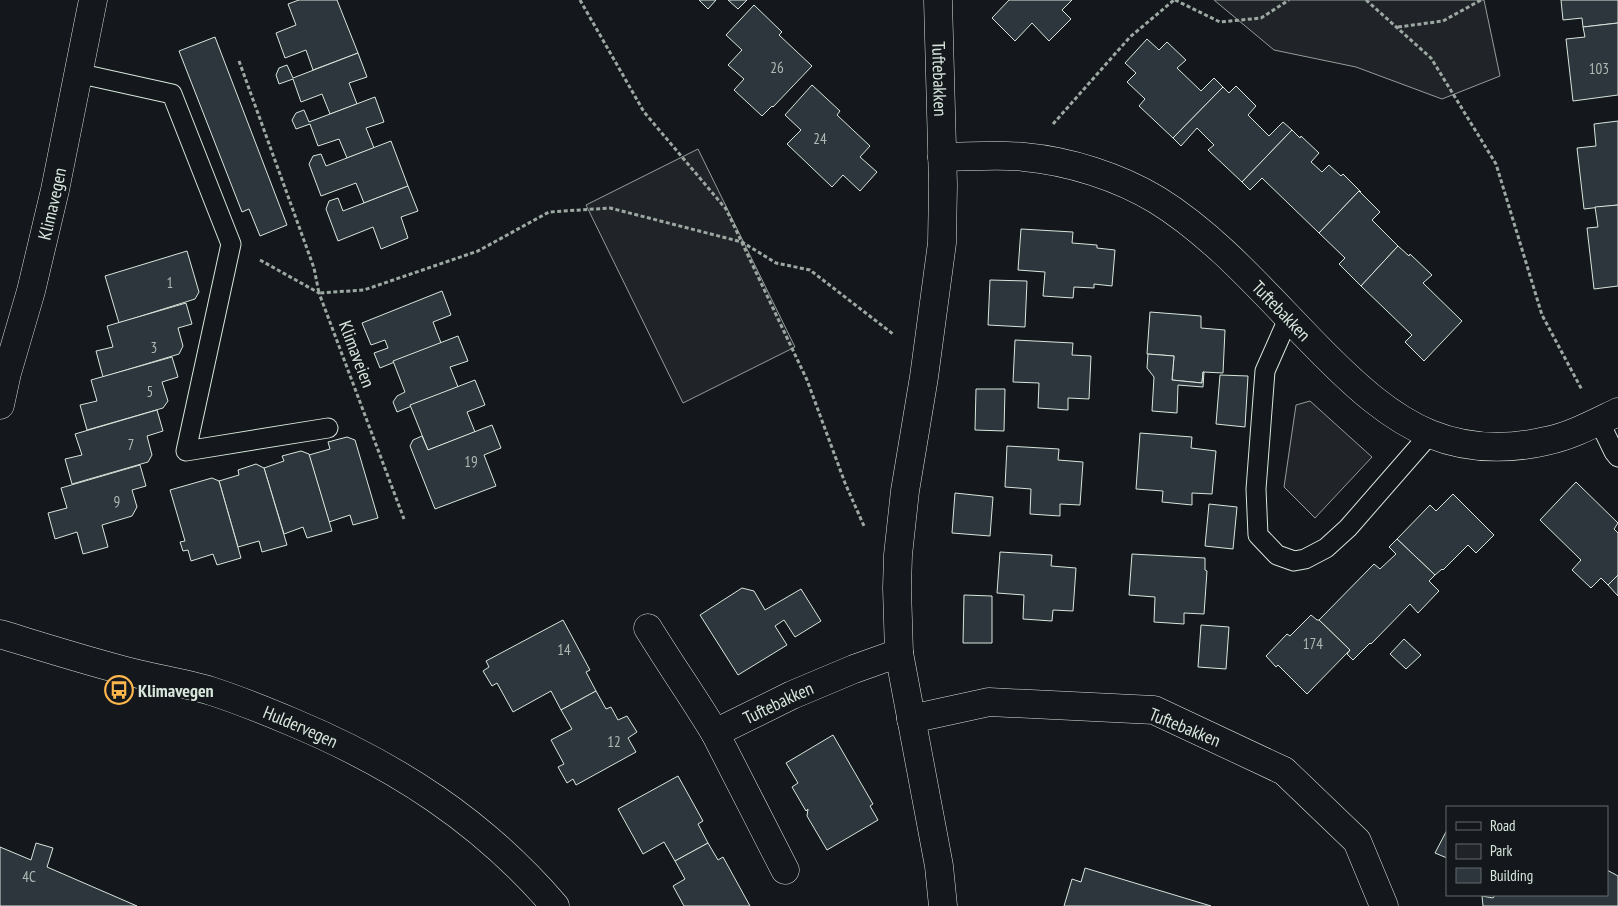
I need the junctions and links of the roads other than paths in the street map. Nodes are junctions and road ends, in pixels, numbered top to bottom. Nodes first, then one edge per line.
1 (93, 0) edge
2 (938, 0) edge
3 (77, 73) junction
4 (942, 157) junction
5 (1288, 318) junction
6 (0, 405) edge
7 (1609, 416) edge
8 (328, 428) dead end
9 (1430, 434) junction
10 (1618, 457) edge
11 (648, 628) dead end
12 (0, 634) edge
13 (899, 653) junction
14 (911, 720) junction
15 (716, 733) junction
16 (785, 870) dead end
17 (556, 906) edge
18 (943, 906) edge
19 (1384, 906) edge

1 - 3 street, Klimavegen
2 - 4 street, Tuftebakken
3 - 6 street, Klimavegen
3 - 8 lane
4 - 5 street, Tuftebakken
4 - 13 street, Tuftebakken
5 - 9 street, Tuftebakken
5 - 9 lane
7 - 9 street, Tuftebakken
7 - 10 lane
11 - 15 street
12 - 17 street, Huldervegen
13 - 14 street, Tuftebakken
13 - 15 street, Tuftebakken
14 - 18 street, Tuftebakken
14 - 19 street, Tuftebakken
15 - 16 street

